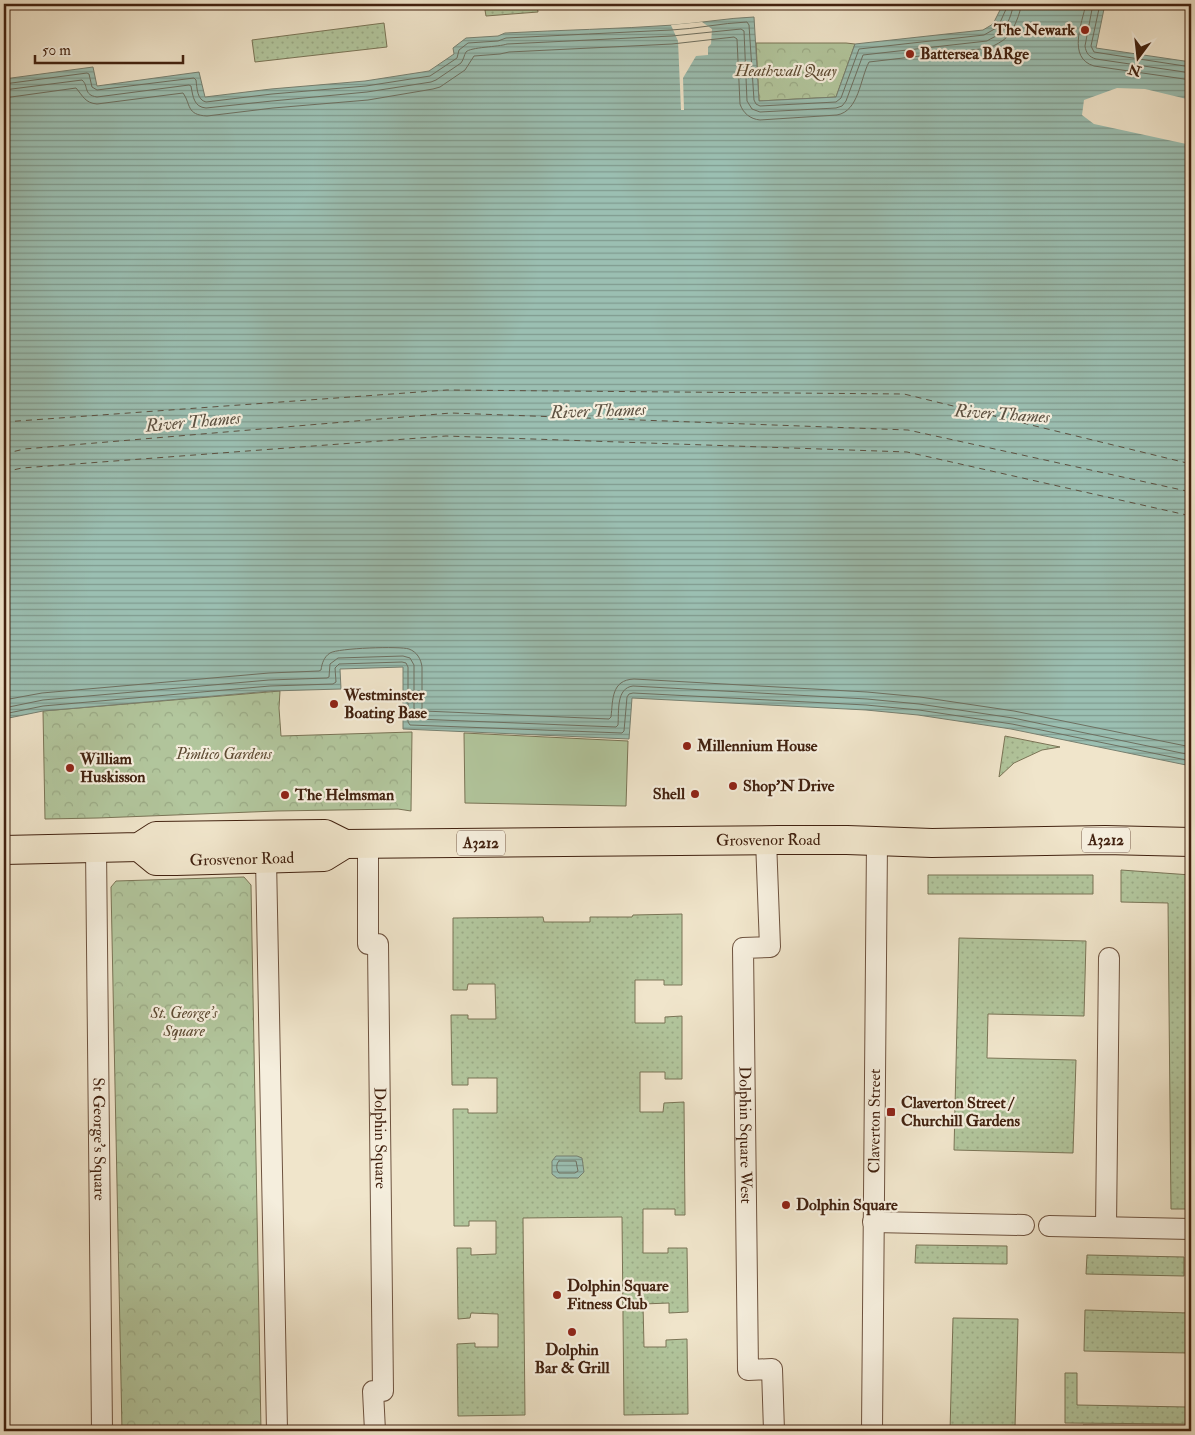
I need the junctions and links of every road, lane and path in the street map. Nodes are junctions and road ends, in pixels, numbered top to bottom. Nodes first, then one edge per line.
1 (766, 840) junction
2 (877, 841) junction
3 (1191, 842) edge
4 (357, 844) junction
5 (139, 847) junction
6 (96, 848) junction
7 (4, 850) edge
8 (266, 859) junction
9 (1109, 958) dead end
10 (873, 1222) junction
11 (1024, 1225) dead end
12 (1049, 1226) dead end
13 (1106, 1227) junction
14 (1191, 1229) edge
15 (102, 1431) edge
16 (277, 1431) edge
17 (374, 1431) edge
18 (774, 1431) edge
19 (872, 1431) edge

1 - 2 highway, Grosvenor Road / A3212
1 - 4 highway, Grosvenor Road / A3212
1 - 18 street, Dolphin Square West
2 - 3 highway, Grosvenor Road / A3212
2 - 10 street, Claverton Street
4 - 5 highway, Grosvenor Road / A3212
4 - 8 highway, Grosvenor Road
4 - 17 street, Dolphin Square
5 - 6 highway, Grosvenor Road / A3212
5 - 8 highway, Grosvenor Road
6 - 7 highway, Grosvenor Road / A3212
6 - 15 street, St George's Square
8 - 16 street
9 - 13 street
10 - 11 street
10 - 19 street, Claverton Street
12 - 13 street
13 - 14 street

